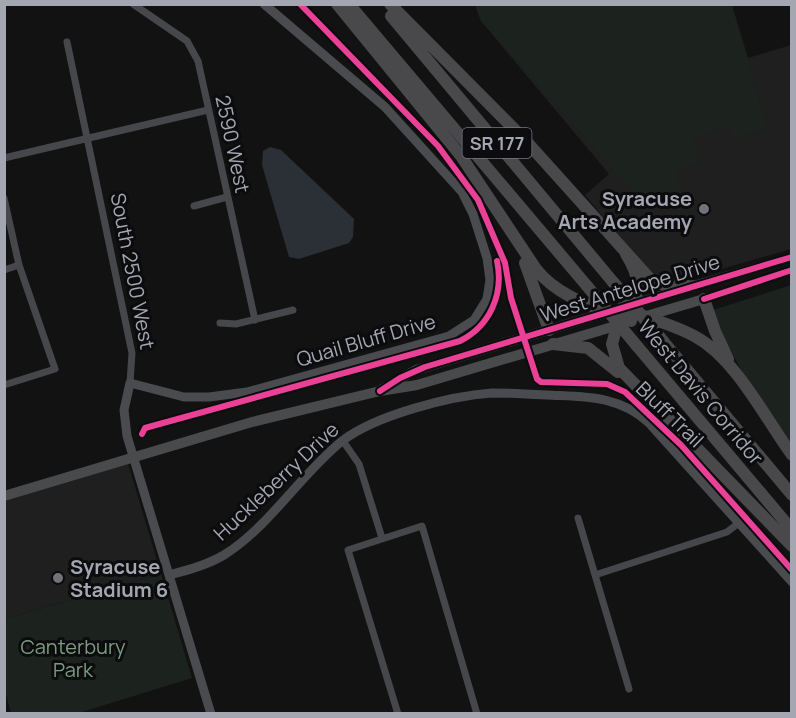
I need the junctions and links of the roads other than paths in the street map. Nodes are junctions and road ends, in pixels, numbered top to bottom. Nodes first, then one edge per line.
1 (133, 4) edge
2 (264, 4) edge
3 (337, 4) edge
4 (349, 4) edge
5 (381, 4) edge
6 (390, 4) edge
7 (67, 42) dead end
8 (208, 110) junction
9 (88, 139) junction
10 (4, 158) edge
11 (227, 197) junction
12 (4, 198) edge
13 (194, 206) dead end
14 (505, 221) junction
15 (626, 254) junction
16 (792, 257) edge
17 (19, 265) junction
18 (4, 270) edge
19 (792, 270) edge
20 (692, 286) junction
21 (704, 299) junction
22 (293, 310) dead end
23 (626, 314) junction
24 (255, 320) junction
25 (220, 323) dead end
26 (549, 330) junction
27 (553, 344) junction
28 (735, 374) junction
29 (629, 380) junction
30 (130, 383) junction
31 (4, 384) edge
32 (380, 391) junction
33 (343, 441) junction
34 (792, 455) edge
35 (133, 457) junction
36 (792, 495) edge
37 (4, 496) edge
38 (578, 518) dead end
39 (740, 522) junction
40 (792, 530) edge
41 (382, 538) junction
42 (792, 546) edge
43 (169, 575) junction
44 (595, 575) junction
45 (792, 582) edge
46 (629, 689) dead end
47 (211, 714) edge
48 (398, 714) edge
49 (477, 714) edge

1 - 8 street, 2590 West
2 - 30 street, Quail Bluff Drive
3 - 14 highway
4 - 40 highway, West Davis Corridor / SR 177, bridge
5 - 36 highway, West Davis Corridor / SR 177, bridge
6 - 15 highway
7 - 9 street, South 2500 West
8 - 9 street
8 - 11 street, 2590 West
9 - 10 street
9 - 30 street, South 2500 West
11 - 13 street
11 - 24 street, 2590 West
12 - 17 street
14 - 23 highway
14 - 26 highway
15 - 20 highway
15 - 23 highway
16 - 20 street, West Antelope Drive
17 - 18 street
17 - 31 street
19 - 21 street, West Antelope Drive
20 - 23 main road, West Antelope Drive
21 - 23 main road, West Antelope Drive
21 - 28 highway
22 - 24 street
23 - 26 main road, West Antelope Drive
23 - 27 main road, West Antelope Drive
23 - 28 highway
23 - 29 highway
24 - 25 street
26 - 32 main road, West Antelope Drive
27 - 29 highway
27 - 32 main road, West Antelope Drive
28 - 34 highway
29 - 42 highway
30 - 35 street, South 2500 West
32 - 35 main road, West Antelope Drive
33 - 39 street, Huckleberry Drive
33 - 41 street
33 - 43 street, Huckleberry Drive
35 - 37 main road, West Antelope Drive
35 - 43 street, South 2500 West
38 - 44 street
39 - 44 street
39 - 45 street, Huckleberry Drive
41 - 48 street
41 - 49 street
43 - 47 street, South 2500 West
44 - 46 street

